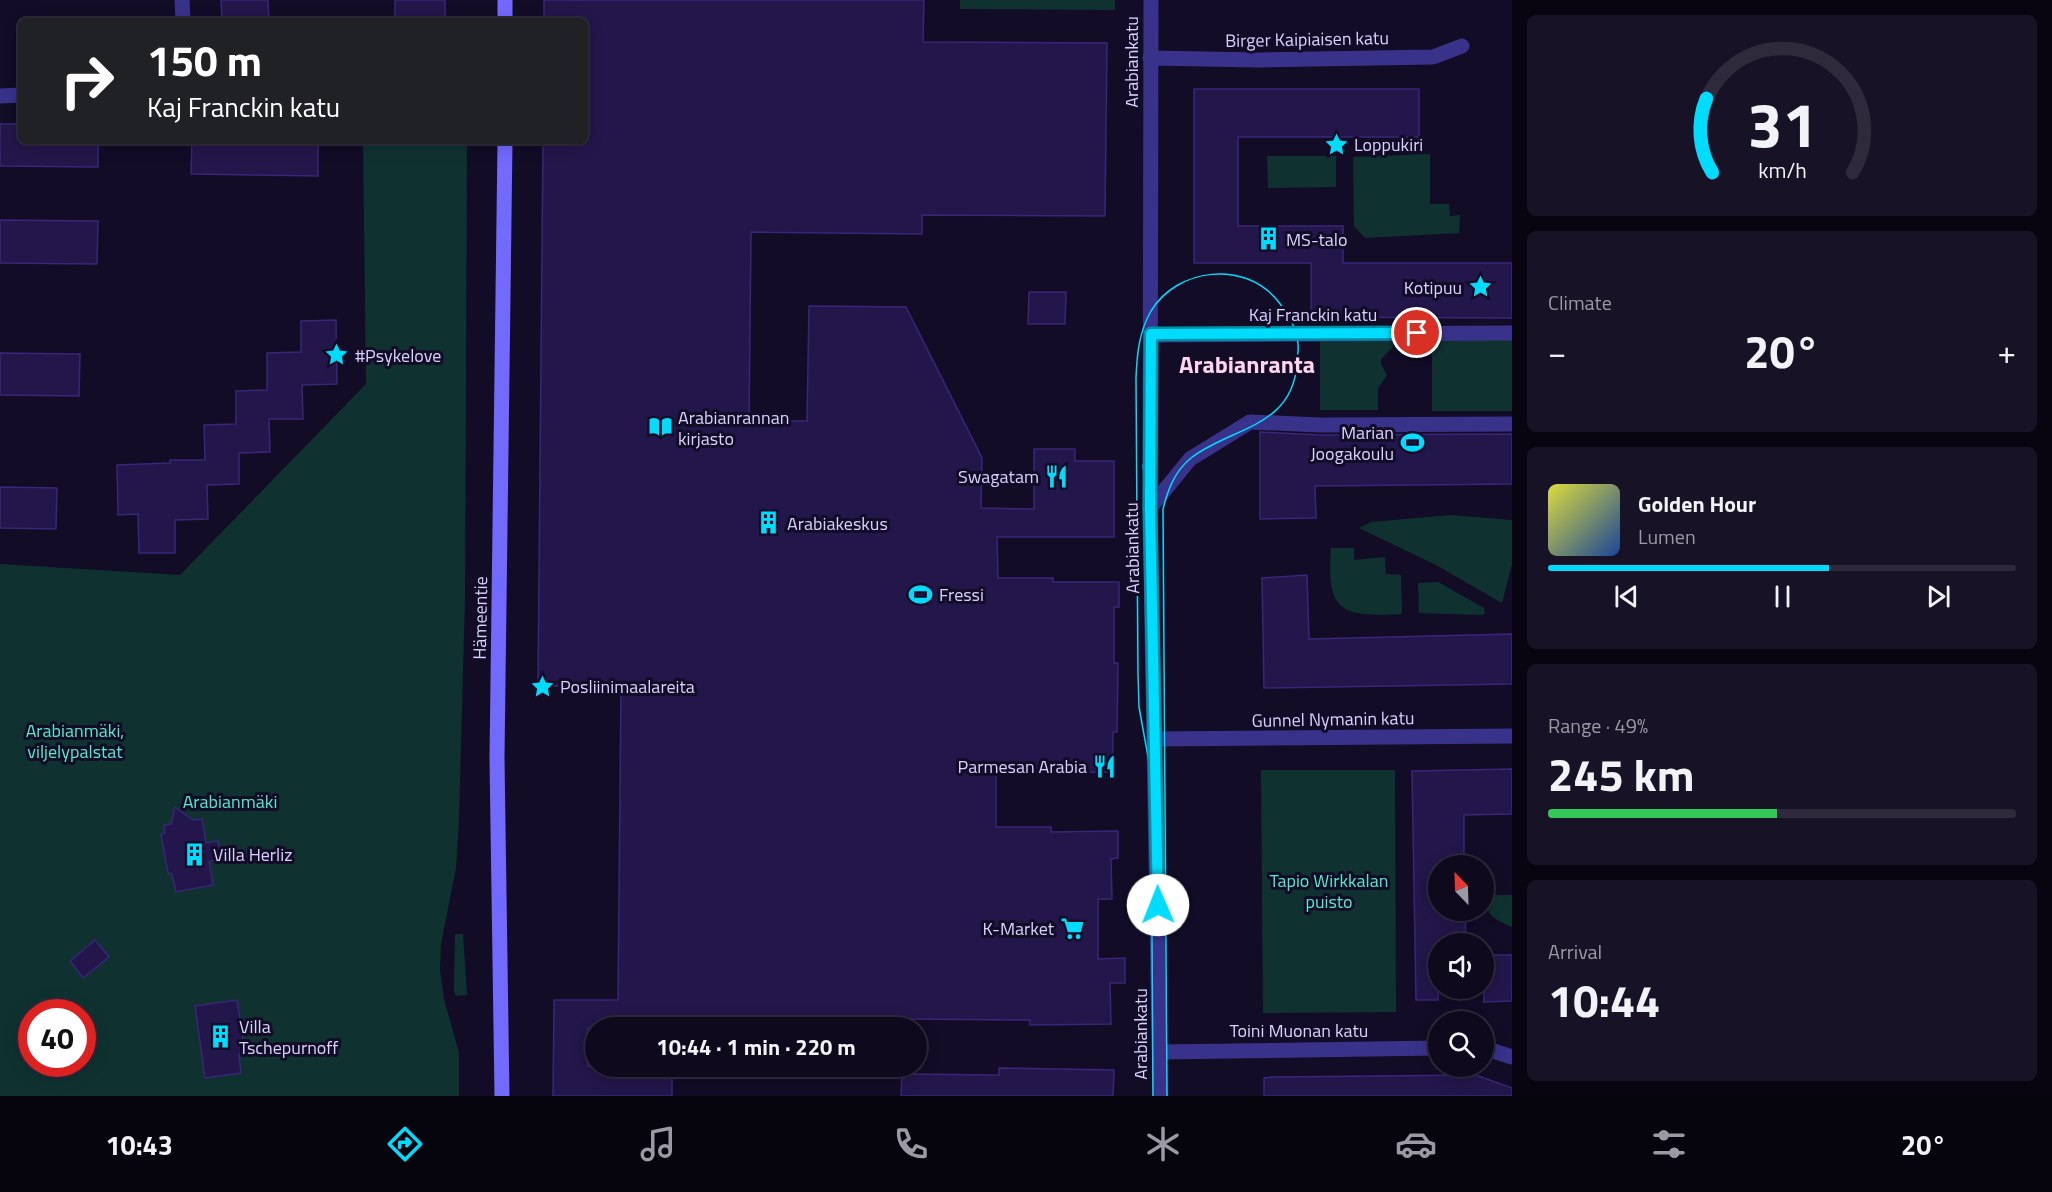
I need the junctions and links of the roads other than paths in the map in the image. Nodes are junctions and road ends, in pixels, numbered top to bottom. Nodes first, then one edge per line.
1 (182, 0) edge
2 (505, 0) edge
3 (1151, 0) edge
4 (183, 18) edge
5 (505, 18) edge
6 (1462, 46) dead end
7 (1150, 58) junction
8 (18, 95) edge
9 (0, 96) edge
10 (505, 144) edge
11 (1512, 333) edge
12 (1151, 334) junction
13 (1512, 424) edge
14 (1150, 508) junction
15 (1512, 736) edge
16 (1155, 739) junction
17 (1428, 1048) edge
18 (1160, 1052) junction
19 (1494, 1052) edge
20 (1512, 1058) edge
21 (502, 1096) edge
22 (1160, 1096) edge

1 - 4 street
2 - 5 main road
3 - 7 street, Arabiankatu
6 - 7 street, Birger Kaipiaisen katu
7 - 12 street, Arabiankatu
8 - 9 street
10 - 21 main road, Hämeentie
11 - 12 street, Kaj Franckin katu
12 - 14 street, Arabiankatu
13 - 14 street
14 - 16 street, Arabiankatu
15 - 16 street, Gunnel Nymanin katu
16 - 18 street, Arabiankatu
17 - 18 street, Toini Muonan katu
18 - 22 street, Arabiankatu
19 - 20 street

